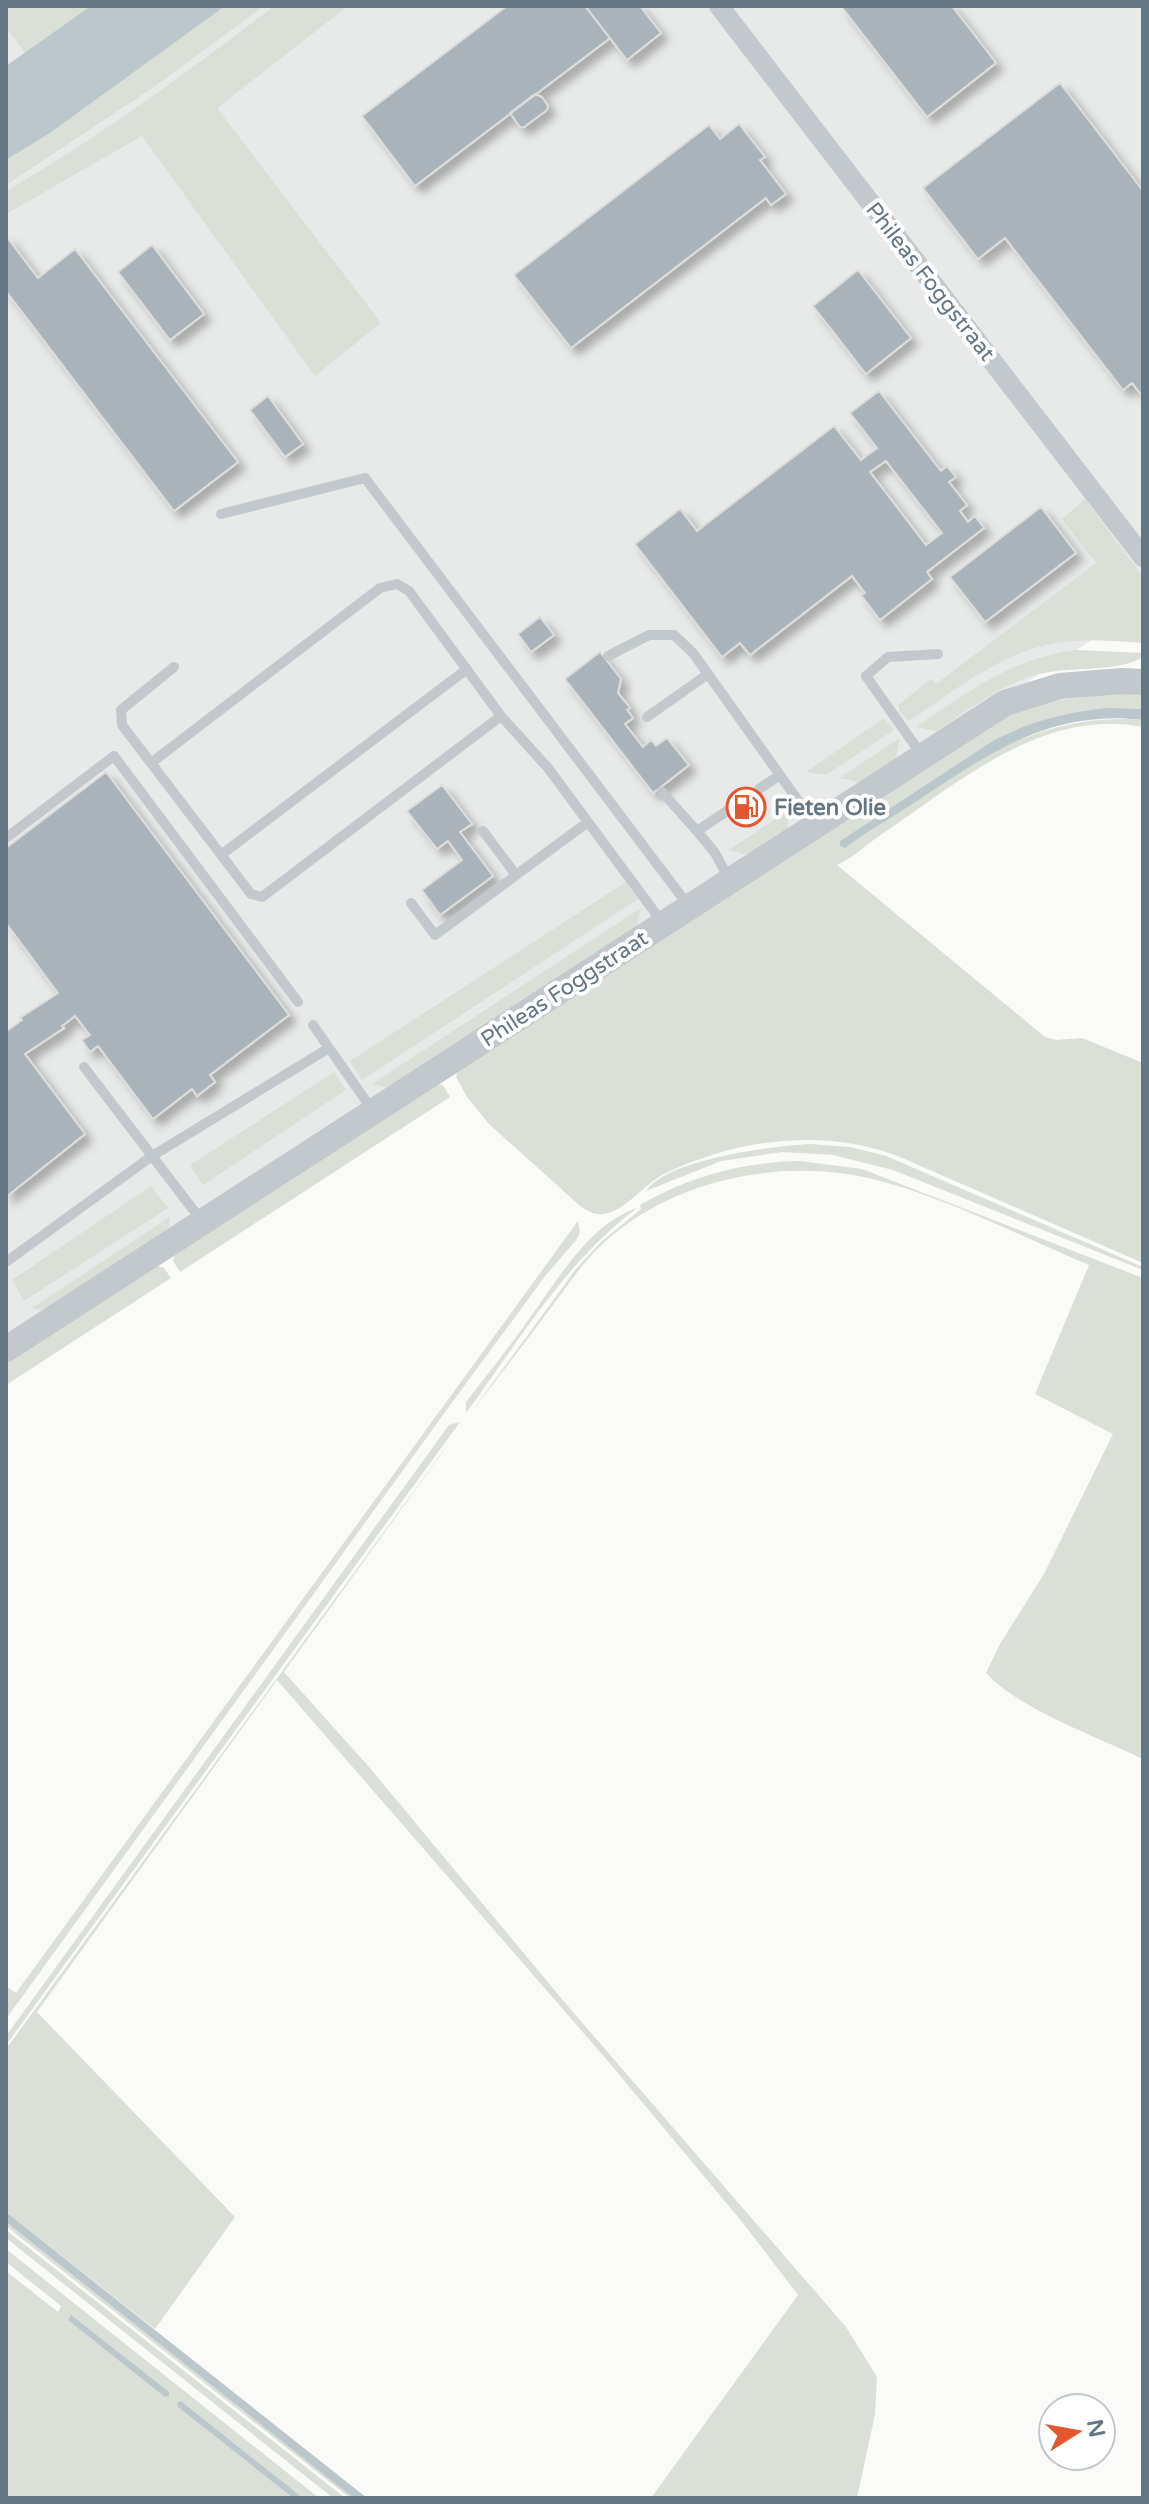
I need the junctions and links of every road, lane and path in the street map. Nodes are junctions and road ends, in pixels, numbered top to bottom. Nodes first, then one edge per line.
1 (719, 6) edge
2 (221, 514) dead end
3 (1143, 557) edge
4 (938, 654) dead end
5 (608, 656) dead end
6 (174, 667) dead end
7 (467, 669) junction
8 (708, 674) junction
9 (1143, 682) edge
10 (501, 716) junction
11 (647, 717) dead end
12 (922, 756) junction
13 (151, 763) junction
14 (780, 775) junction
15 (759, 789) dead end
16 (662, 792) dead end
17 (730, 809) dead end
18 (588, 822) junction
19 (815, 825) junction
20 (483, 831) dead end
21 (697, 831) junction
22 (6, 838) edge
23 (221, 855) junction
24 (516, 875) junction
25 (730, 880) junction
26 (411, 903) dead end
27 (689, 907) junction
28 (663, 924) junction
29 (298, 1002) dead end
30 (313, 1025) dead end
31 (329, 1048) junction
32 (84, 1067) dead end
33 (374, 1112) junction
34 (152, 1156) junction
35 (202, 1222) junction
36 (6, 1262) edge
37 (8, 1344) edge

1 - 3 street, Phileas Foggstraat
2 - 27 lane
4 - 12 lane
5 - 8 lane
6 - 13 lane
7 - 10 lane
7 - 13 lane
7 - 23 lane
8 - 11 lane
8 - 14 lane
9 - 12 street, Phileas Foggstraat
10 - 18 lane
10 - 23 lane
12 - 19 street, Phileas Foggstraat
13 - 23 lane
14 - 15 lane
14 - 19 lane
16 - 21 lane
17 - 21 lane
18 - 24 lane
18 - 28 lane
19 - 25 street, Phileas Foggstraat
20 - 24 lane
21 - 25 lane
22 - 29 lane
24 - 26 lane
25 - 27 street, Phileas Foggstraat
27 - 28 street, Phileas Foggstraat
28 - 33 street, Phileas Foggstraat
30 - 31 lane
31 - 33 lane
31 - 34 lane
32 - 34 lane
33 - 35 street, Phileas Foggstraat
34 - 35 lane
34 - 36 lane
35 - 37 street, Phileas Foggstraat

